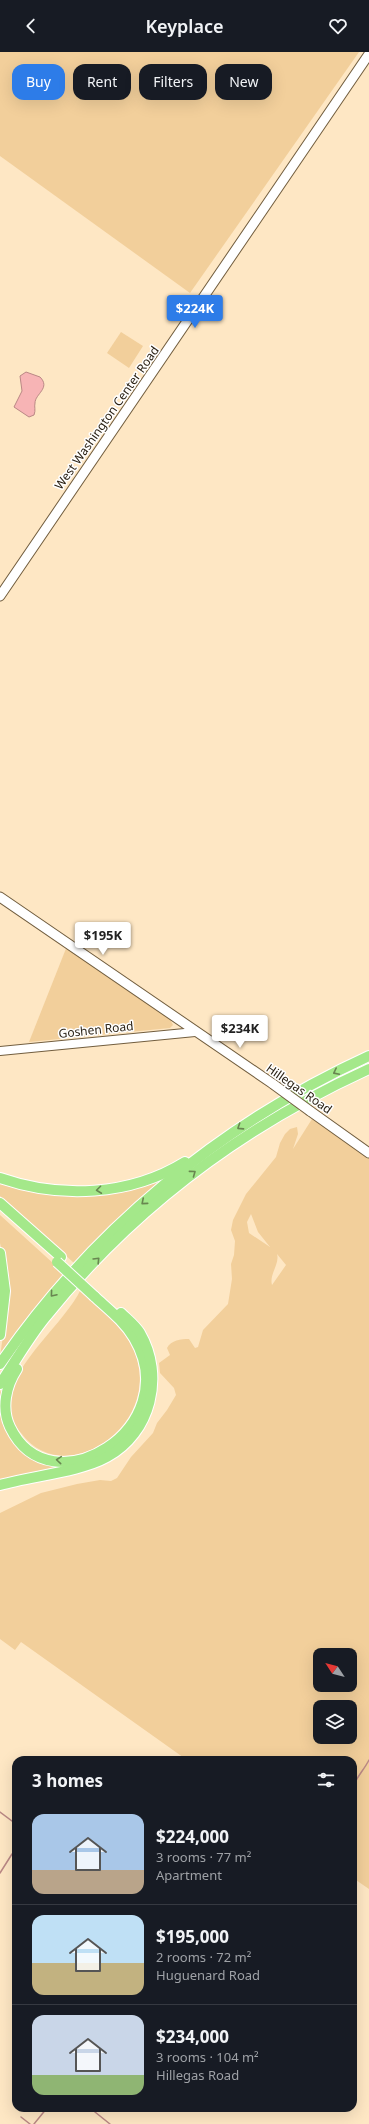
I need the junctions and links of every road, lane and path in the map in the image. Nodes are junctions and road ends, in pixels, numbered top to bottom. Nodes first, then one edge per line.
1 (369, 54) edge
2 (0, 596) edge
3 (0, 897) edge
4 (195, 1032) junction
5 (0, 1051) edge
6 (369, 1056) edge
7 (369, 1069) edge
8 (218, 1142) junction
9 (369, 1153) edge
10 (0, 1178) edge
11 (0, 1203) edge
12 (0, 1212) edge
13 (0, 1252) edge
14 (59, 1260) junction
15 (96, 1294) junction
16 (43, 1320) junction
17 (0, 1335) edge
18 (0, 1364) edge
19 (0, 1384) edge
20 (0, 1485) edge

1 - 2 main road, West Washington Center Road
3 - 4 main road, Hillegas Road
4 - 5 street, Goshen Road
4 - 9 main road, Hillegas Road, bridge
6 -> 8 highway
16 -> 7 highway
8 -> 10 highway
8 -> 18 highway
11 - 14 highway
12 - 14 highway
13 - 17 highway
14 - 15 highway, bridge
15 -> 16 highway
15 - 20 highway
16 - 19 highway

